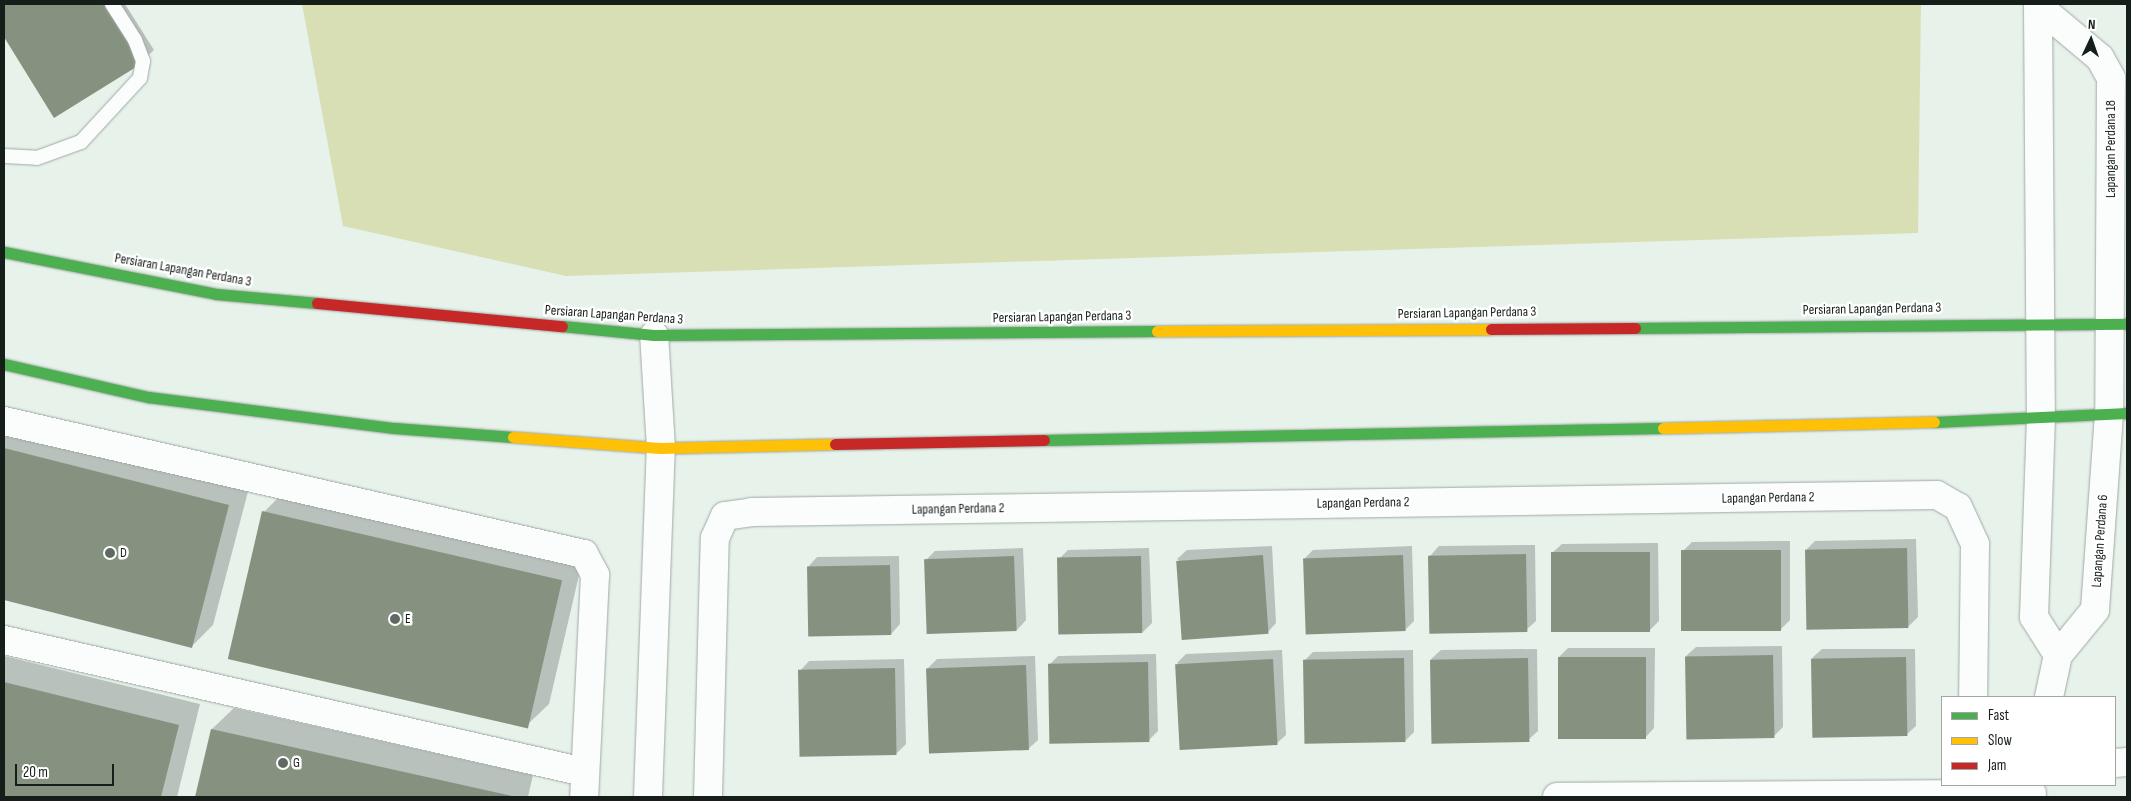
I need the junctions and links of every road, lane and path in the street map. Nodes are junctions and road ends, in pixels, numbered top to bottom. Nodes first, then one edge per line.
1 (112, 4) edge
2 (2038, 5) edge
3 (4, 156) edge
4 (2119, 234) edge
5 (4, 252) edge
6 (2042, 323) junction
7 (2119, 324) edge
8 (654, 335) junction
9 (4, 364) edge
10 (2118, 413) edge
11 (2042, 416) junction
12 (4, 421) edge
13 (661, 448) junction
14 (4, 640) edge
15 (2058, 655) junction
16 (1974, 696) edge
17 (2049, 696) edge
18 (584, 784) edge
19 (1973, 792) edge
20 (2032, 792) edge
21 (648, 797) edge
22 (708, 797) edge
23 (1557, 797) edge

1 - 3 lane
2 - 4 street, Lapangan Perdana 18
2 - 6 street, Lapangan Perdana 18
4 - 7 street, Lapangan Perdana 18
5 - 8 street, Persiaran Lapangan Perdana 3
6 - 7 street, Persiaran Lapangan Perdana 3
6 - 8 street, Persiaran Lapangan Perdana 3
6 - 11 street, Lapangan Perdana 18
7 - 10 street, Lapangan Perdana 6
8 - 13 street
9 - 13 street
10 - 11 street
10 - 15 street, Lapangan Perdana 6
11 - 13 street
11 - 15 street
12 - 18 street
13 - 21 street
14 - 18 street
15 - 17 street, Lapangan Perdana 6
16 - 22 street, Lapangan Perdana 2
19 - 20 street
19 - 23 street

